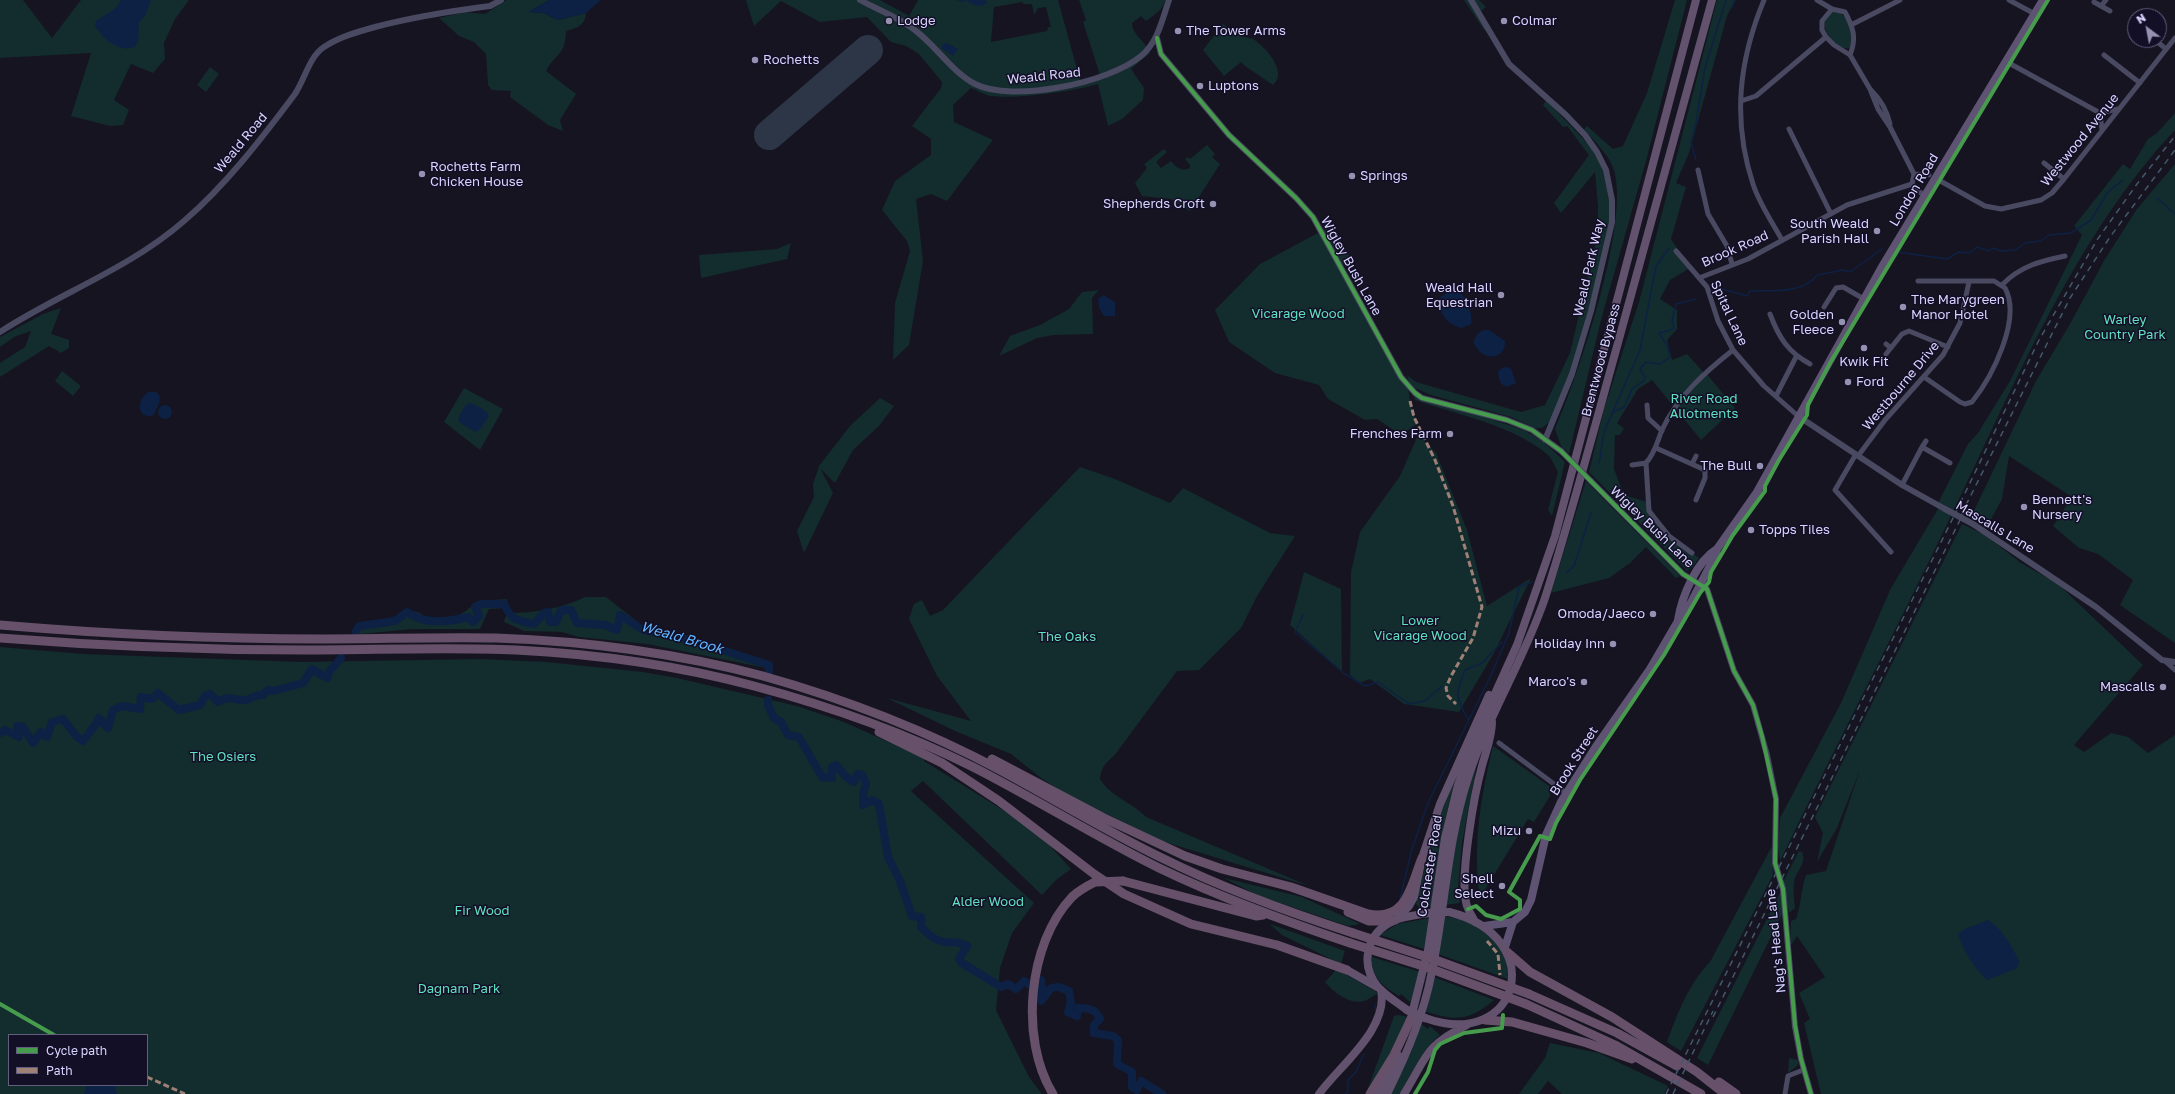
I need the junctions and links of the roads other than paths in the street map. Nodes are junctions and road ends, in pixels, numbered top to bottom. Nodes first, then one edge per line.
1 (501, 0) edge
2 (860, 0) edge
3 (1169, 0) edge
4 (1471, 0) edge
5 (1696, 0) edge
6 (1712, 0) edge
7 (1764, 0) edge
8 (1900, 0) edge
9 (2009, 0) edge
10 (2043, 0) edge
11 (2106, 0) edge
12 (1819, 1) edge
13 (2094, 2) dead end
14 (2101, 6) junction
15 (1832, 9) junction
16 (2110, 11) dead end
17 (2035, 14) junction
18 (1851, 24) junction
19 (1826, 37) junction
20 (1157, 38) junction
21 (2175, 38) edge
22 (2166, 49) joint
23 (1145, 51) junction
24 (1159, 51) junction
25 (1850, 55) junction
26 (2104, 55) dead end
27 (2007, 62) junction
28 (2140, 83) junction
29 (1741, 101) junction
30 (2119, 109) junction
31 (2100, 113) junction
32 (1789, 129) dead end
33 (2102, 130) junction
34 (2044, 163) dead end
35 (1698, 170) dead end
36 (1914, 174) junction
37 (1932, 177) junction
38 (2064, 179) junction
39 (1912, 184) junction
40 (1924, 196) junction
41 (1831, 214) junction
42 (1782, 240) junction
43 (1676, 251) dead end
44 (2065, 256) dead end
45 (1732, 264) junction
46 (1699, 278) junction
47 (1918, 280) dead end
48 (1969, 282) junction
49 (2002, 285) junction
50 (1864, 298) junction
51 (1824, 307) dead end
52 (1770, 314) dead end
53 (0, 332) edge
54 (1886, 344) dead end
55 (1948, 347) junction
56 (1891, 348) junction
57 (1733, 350) junction
58 (1886, 354) dead end
59 (1796, 357) junction
60 (1810, 364) dead end
61 (1924, 377) junction
62 (1776, 396) junction
63 (1647, 405) dead end
64 (1798, 416) junction
65 (1662, 431) junction
66 (1545, 440) junction
67 (1926, 441) dead end
68 (1922, 447) junction
69 (1656, 448) junction
70 (1857, 455) junction
71 (1696, 456) dead end
72 (1646, 463) junction
73 (1950, 463) dead end
74 (1692, 464) junction
75 (1632, 465) dead end
76 (1902, 485) junction
77 (1696, 500) dead end
78 (1717, 549) junction
79 (1891, 552) dead end
80 (1692, 553) dead end
81 (1692, 580) junction
82 (1700, 584) junction
83 (1678, 621) junction
84 (0, 625) edge
85 (0, 638) edge
86 (1517, 645) junction
87 (2166, 661) junction
88 (2175, 662) edge
89 (2175, 670) edge
90 (866, 710) junction
91 (1492, 719) junction
92 (864, 721) junction
93 (1499, 743) dead end
94 (1566, 793) junction
95 (1076, 812) junction
96 (1185, 856) junction
97 (1422, 858) junction
98 (1326, 899) junction
99 (1268, 914) junction
100 (1394, 920) junction
101 (1475, 922) junction
102 (1513, 922) junction
103 (1484, 926) junction
104 (1506, 950) junction
105 (1347, 970) joint
106 (1380, 989) junction
107 (1612, 1017) junction
108 (1411, 1019) junction
109 (1485, 1020) junction
110 (1468, 1025) junction
111 (1650, 1063) junction
112 (1803, 1070) junction
113 (1053, 1094) edge
114 (1319, 1094) edge
115 (1370, 1094) edge
116 (1379, 1094) edge
117 (1388, 1094) edge
118 (1404, 1094) edge
119 (1701, 1094) edge
120 (1724, 1094) edge
121 (1736, 1094) edge
122 (1785, 1094) edge
123 (1811, 1094) edge

1 - 53 street, Weald Road
2 - 23 street, Weald Road
3 - 20 street, Weald Road
4 - 66 street, Weald Park Way
5 - 86 highway, Brentwood Bypass
6 - 91 highway, Brentwood Bypass
7 - 29 street
8 - 18 street
9 - 17 street
10 - 17 main road, London Road
11 - 14 street
12 - 15 street
13 - 14 street
14 - 16 street
15 - 18 street
15 - 19 street
17 - 27 main road, London Road
18 - 25 street
19 - 25 street
19 - 29 street
20 - 23 street, Weald Road
20 - 24 street
21 - 22 street, Westwood Avenue
22 - 28 street, Westwood Avenue
23 - 24 street
24 - 66 street, Wigley Bush Lane
25 - 36 street
26 - 28 street
27 - 31 street
27 - 37 main road, London Road
28 - 30 street, Westwood Avenue
29 - 42 street
30 - 31 street
30 - 33 street, Westwood Avenue
31 - 33 street
32 - 41 street
33 - 38 street, Westwood Avenue
34 - 38 street
35 - 45 street
36 - 37 street
36 - 39 street
37 - 38 street, Westwood Avenue
37 - 40 main road, London Road
39 - 40 street
39 - 41 street, Brook Road
40 - 50 main road, London Road
41 - 42 street, Brook Road
42 - 45 street, Brook Road
43 - 46 street, Spital Lane
44 - 49 street
45 - 46 street, Brook Road
46 - 57 street, Spital Lane
47 - 48 street
48 - 49 street
48 - 55 street, Westbourne Drive
49 - 61 street
50 - 51 street
50 - 64 main road, London Road
52 - 59 street
54 - 56 street
55 - 56 street
55 - 61 street, Westbourne Drive
56 - 58 street
57 - 62 street, Spital Lane
57 - 65 street
59 - 60 street
59 - 62 street
61 - 70 street, Westbourne Drive
62 - 64 street, Spital Lane
63 - 65 street
64 - 70 street, Mascalls Lane
64 - 78 main road, Brook Street
65 - 69 street
66 - 81 street, Wigley Bush Lane, bridge
67 - 68 street
68 - 73 street
68 - 76 street
69 - 72 street
69 - 74 street
70 - 76 street, Mascalls Lane
70 - 79 street, Westbourne Drive
71 - 74 street
72 - 75 street
72 - 80 street
74 - 77 street
76 - 87 street, Mascalls Lane, bridge
78 - 81 main road, Brook Street
78 - 82 main road, Brook Street
81 - 82 street, Wigley Bush Lane
81 - 83 main road, Brook Street
82 - 83 main road, Brook Street
82 - 112 street, Nag's Head Lane
83 - 94 main road, Brook Street
84 - 90 highway
85 - 92 highway
86 - 97 highway
86 - 108 highway, Colchester Road
87 - 88 street, Mascalls Lane
87 - 89 street
90 - 95 highway
90 - 96 highway
91 - 101 highway
91 - 117 highway, Colchester Road
92 - 99 highway
92 - 105 highway
93 - 94 street
94 - 102 main road, Brook Street
95 - 96 highway
95 - 120 highway, bridge
96 - 98 highway
97 - 98 highway
97 - 100 highway
98 - 100 highway
99 - 111 highway, bridge
99 - 113 highway, bridge
100 - 101 highway, bridge
100 - 106 highway
101 - 103 highway
102 - 103 main road
102 - 104 main road, Brook Street
103 - 104 highway
104 - 107 highway
104 - 109 highway
105 - 106 highway
106 - 110 highway, bridge
106 - 114 highway
107 - 120 highway
107 - 121 highway
108 - 115 highway
108 - 116 highway, Colchester Road
109 - 110 highway
109 - 111 highway
110 - 118 highway
111 - 119 highway
112 - 122 street
112 - 123 street, Nag's Head Lane

